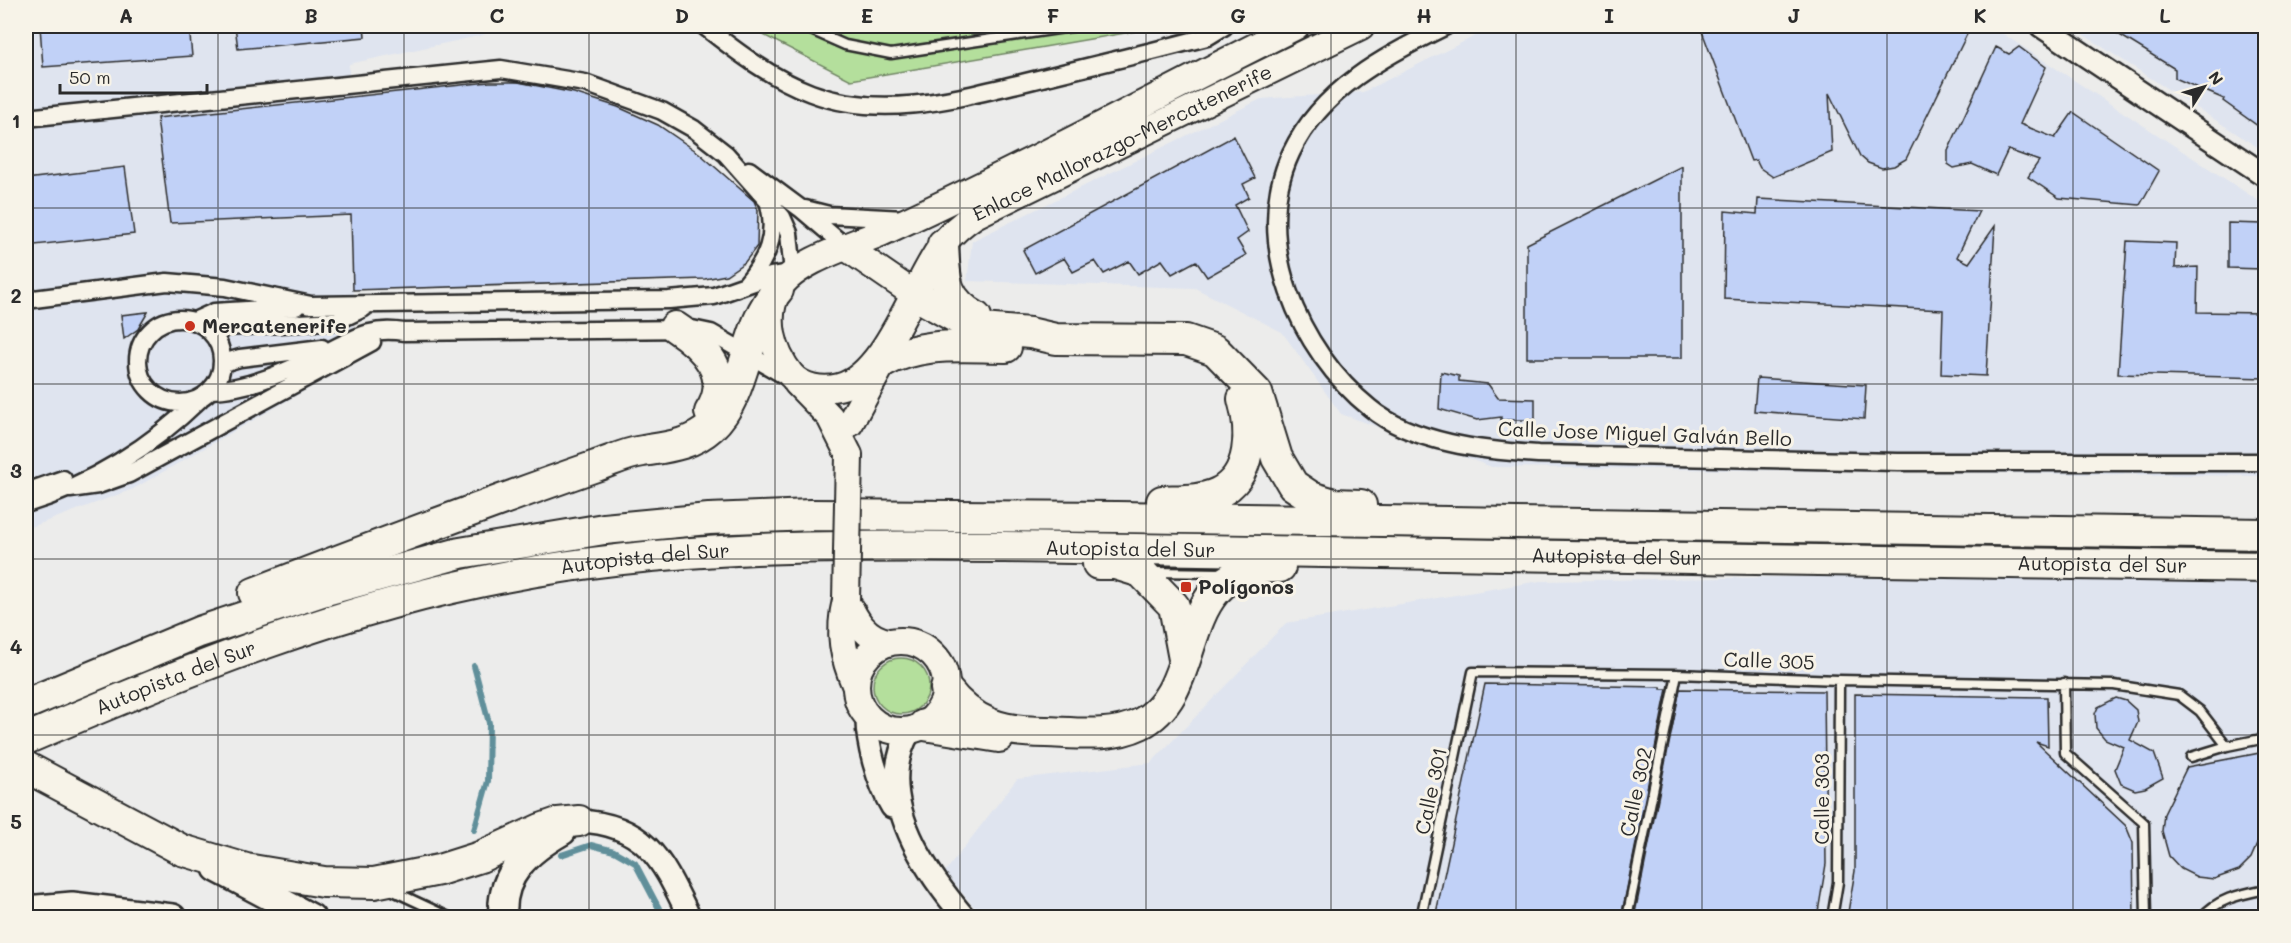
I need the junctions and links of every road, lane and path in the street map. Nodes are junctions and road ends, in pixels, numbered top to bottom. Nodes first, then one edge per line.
1 (704, 26) edge
2 (802, 26) edge
3 (1078, 26) edge
4 (1225, 26) edge
5 (1296, 26) edge
6 (1361, 26) edge
7 (1446, 26) edge
8 (2041, 26) edge
9 (26, 118) edge
10 (726, 154) junction
11 (2265, 176) edge
12 (769, 200) junction
13 (800, 207) junction
14 (911, 219) junction
15 (943, 244) junction
16 (847, 248) junction
17 (785, 282) junction
18 (745, 285) junction
19 (914, 294) junction
20 (26, 300) edge
21 (311, 305) junction
22 (370, 306) junction
23 (200, 325) junction
24 (675, 327) junction
25 (997, 329) junction
26 (404, 332) junction
27 (1056, 339) junction
28 (338, 345) junction
29 (747, 352) junction
30 (223, 363) junction
31 (874, 369) junction
32 (1241, 375) junction
33 (797, 383) junction
34 (206, 394) junction
35 (644, 451) junction
36 (849, 455) junction
37 (2265, 462) edge
38 (67, 484) junction
39 (26, 492) edge
40 (26, 504) edge
41 (1117, 517) junction
42 (1407, 523) junction
43 (2265, 534) edge
44 (1004, 547) junction
45 (1375, 554) junction
46 (2265, 567) edge
47 (1141, 572) junction
48 (1238, 573) junction
49 (846, 600) junction
50 (199, 632) junction
51 (888, 642) junction
52 (1184, 659) junction
53 (1473, 672) joint
54 (1677, 674) junction
55 (1839, 680) junction
56 (2064, 683) junction
57 (855, 687) junction
58 (946, 689) junction
59 (26, 704) edge
60 (867, 716) junction
61 (917, 728) junction
62 (1022, 732) junction
63 (2265, 738) edge
64 (26, 739) edge
65 (2227, 746) junction
66 (2191, 757) dead end
67 (26, 766) edge
68 (579, 821) junction
69 (906, 826) junction
70 (182, 850) junction
71 (374, 882) junction
72 (2265, 889) edge
73 (26, 910) edge
74 (172, 918) edge
75 (312, 918) edge
76 (451, 918) edge
77 (503, 918) edge
78 (690, 918) edge
79 (965, 918) edge
80 (1421, 918) edge
81 (1627, 918) edge
82 (1832, 918) edge
83 (2146, 918) edge
84 (2201, 918) edge

1 - 4 street
2 - 3 lane
5 - 14 main road, Enlace Mallorazgo-Mercatenerife
6 - 15 main road, Enlace Mallorazgo-Mercatenerife
7 - 37 street, Calle Jose Miguel Galván Bello
8 - 11 street
9 - 10 street
10 - 12 street
10 - 13 street
12 - 17 street
12 - 18 street
13 - 14 street
13 - 16 street
14 - 16 main road, Enlace Mallorazgo-Mercatenerife
15 - 19 main road, Enlace Mallorazgo-Mercatenerife
15 - 25 highway
16 - 17 main road
16 - 19 main road
17 - 18 street
17 - 29 highway
17 - 33 main road
18 - 22 street
19 - 25 highway
19 - 31 main road
20 - 21 street
21 - 22 street
21 - 23 street
22 - 23 street
23 - 30 street
23 - 34 street
24 - 26 street
24 - 29 street
24 - 35 highway
25 - 27 highway
26 - 28 street
26 - 38 street
27 - 31 highway
27 - 32 highway
28 - 30 street
28 - 34 street
29 - 33 street
29 - 35 highway
30 - 34 street
31 - 33 main road
31 - 36 main road
32 - 41 highway
32 - 42 highway
33 - 36 main road
34 - 38 street
35 - 50 highway
36 - 49 main road, bridge
38 - 39 street
38 - 40 street
41 - 42 highway, Autopista del Sur
41 - 50 highway, Autopista del Sur
42 - 43 highway, Autopista del Sur
44 - 45 highway, Autopista del Sur
44 - 47 highway
44 - 64 highway, Autopista del Sur
45 - 46 highway, Autopista del Sur
45 - 48 highway
47 - 48 lane
47 - 52 highway
48 - 52 highway
49 - 51 main road
49 - 57 main road
50 - 59 highway, Autopista del Sur
51 - 57 main road
51 - 58 main road
52 - 62 highway
53 - 54 lane, Calle 305
53 - 80 lane, Calle 301
54 - 55 lane, Calle 305
54 - 81 lane, Calle 302
55 - 56 lane, Calle 305
55 - 82 lane, Calle 303
56 - 65 lane, Calle 305
56 - 83 lane
57 - 60 main road
58 - 61 main road
58 - 62 highway
60 - 61 main road
60 - 69 street
61 - 62 highway
61 - 69 street
63 - 65 lane
65 - 66 lane
67 - 70 highway
68 - 71 highway
68 - 77 highway
68 - 78 street
69 - 79 street
70 - 71 highway
70 - 75 highway
71 - 76 lane
72 - 84 lane
73 - 74 highway

